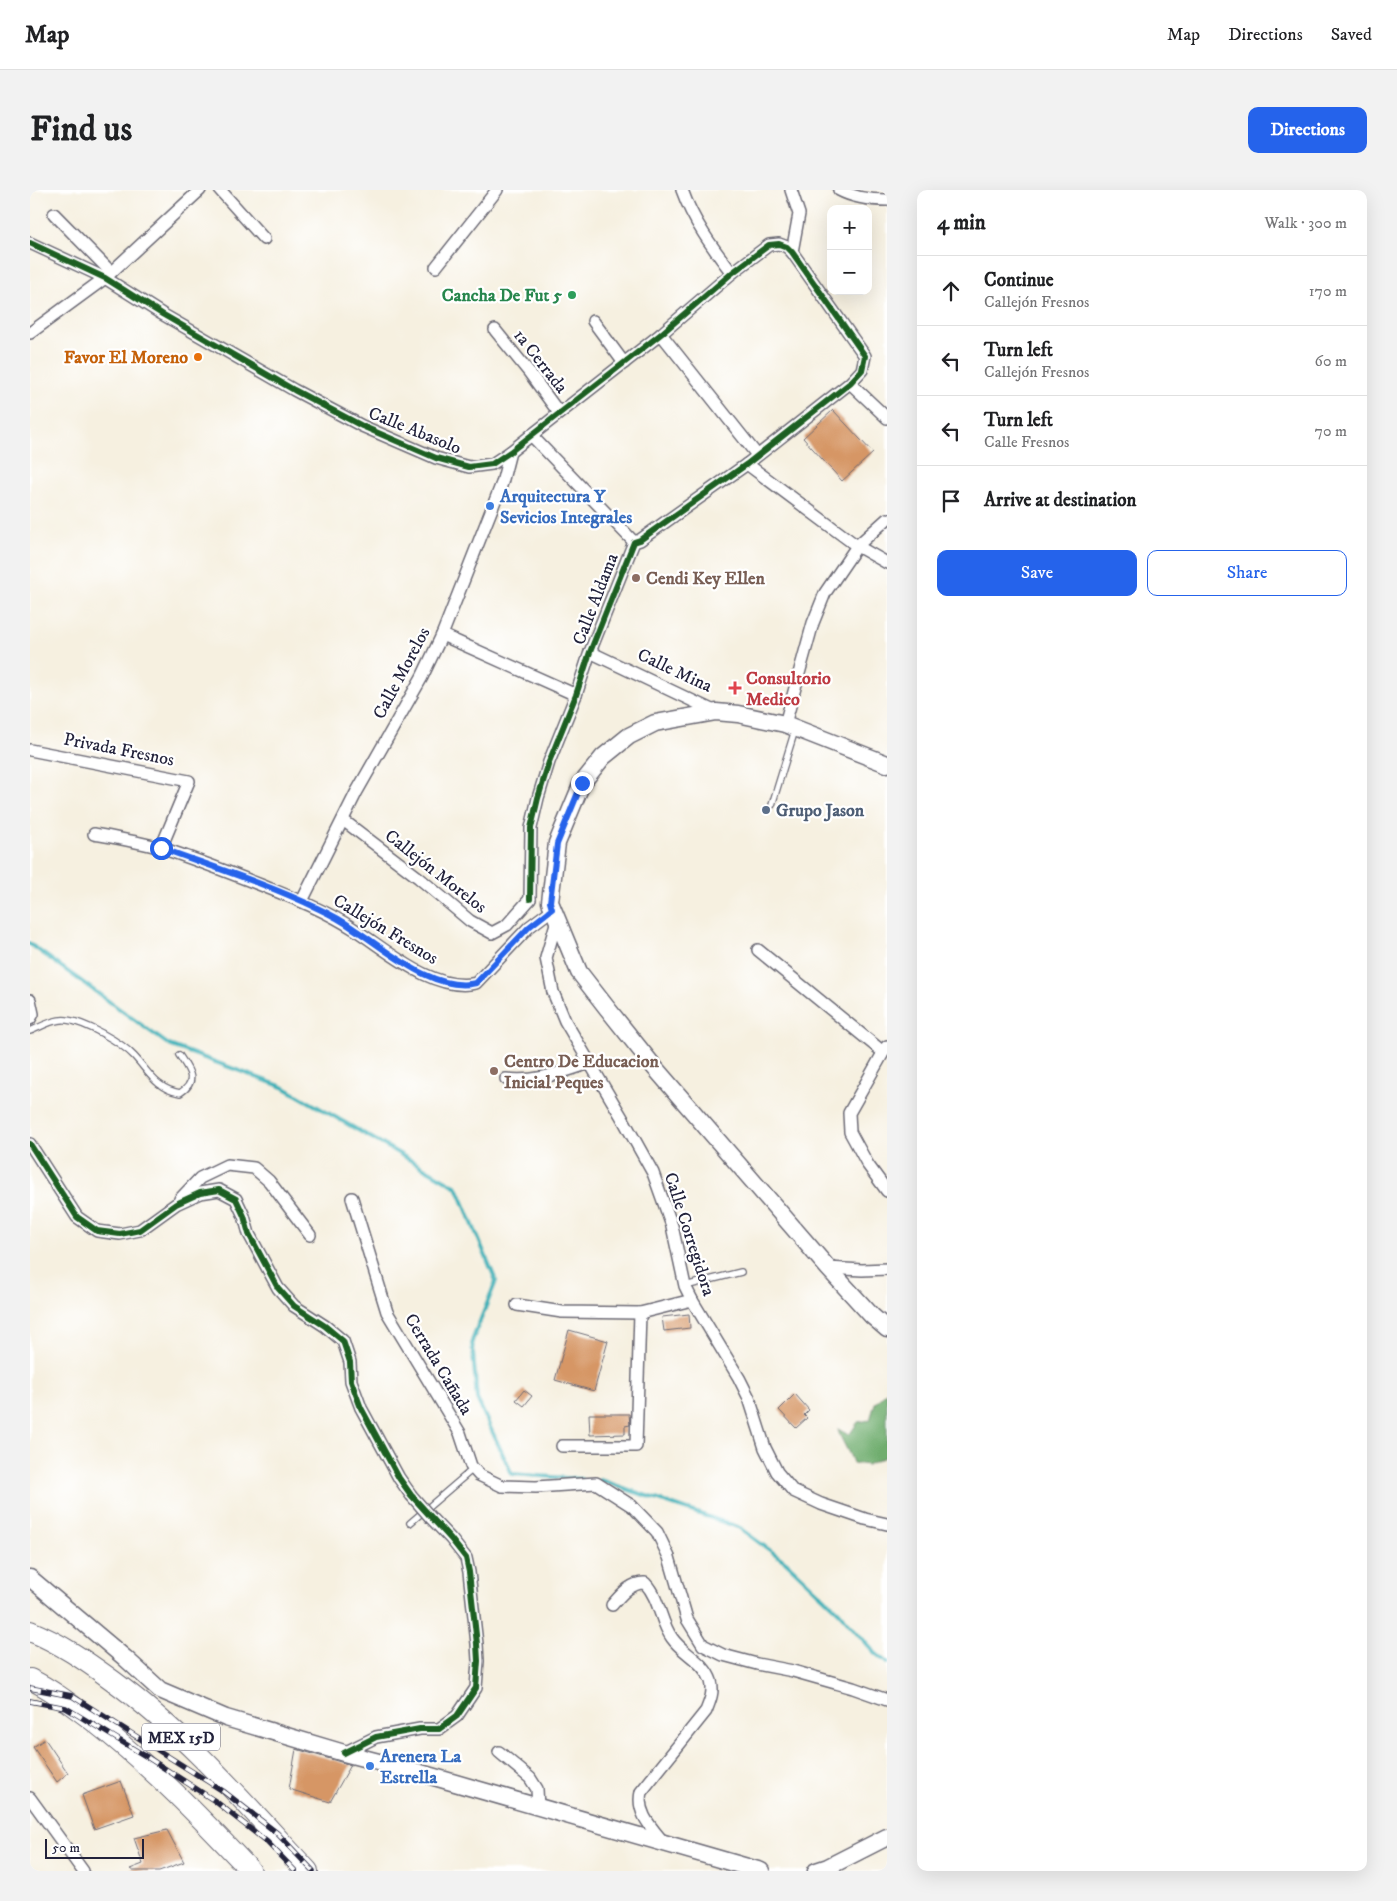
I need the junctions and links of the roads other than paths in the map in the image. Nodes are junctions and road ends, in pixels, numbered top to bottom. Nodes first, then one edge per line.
1 (200, 190) edge
2 (220, 190) edge
3 (497, 190) edge
4 (682, 190) edge
5 (791, 190) edge
6 (840, 190) edge
7 (887, 200) edge
8 (54, 214) dead end
9 (264, 239) dead end
10 (30, 243) edge
11 (790, 250) junction
12 (436, 267) dead end
13 (732, 273) junction
14 (108, 275) junction
15 (593, 321) dead end
16 (494, 330) dead end
17 (30, 333) edge
18 (661, 334) junction
19 (624, 363) junction
20 (850, 383) junction
21 (560, 413) junction
22 (887, 418) edge
23 (531, 435) junction
24 (510, 452) junction
25 (757, 455) junction
26 (747, 464) junction
27 (887, 519) edge
28 (634, 542) junction
29 (857, 546) junction
30 (887, 563) edge
31 (442, 635) junction
32 (590, 652) junction
33 (576, 695) junction
34 (716, 712) junction
35 (790, 726) junction
36 (30, 750) edge
37 (887, 764) edge
38 (772, 805) dead end
39 (342, 820) junction
40 (94, 834) dead end
41 (161, 848) junction
42 (530, 899) junction
43 (302, 901) junction
44 (553, 910) junction
45 (758, 950) dead end
46 (30, 1000) edge
47 (30, 1019) edge
48 (30, 1031) edge
49 (885, 1049) edge
50 (179, 1055) dead end
51 (590, 1063) junction
52 (506, 1079) dead end
53 (30, 1144) edge
54 (887, 1192) edge
55 (352, 1198) dead end
56 (176, 1204) junction
57 (310, 1235) dead end
58 (828, 1268) junction
59 (887, 1269) edge
60 (741, 1272) dead end
61 (685, 1286) junction
62 (692, 1300) junction
63 (517, 1305) dead end
64 (640, 1313) junction
65 (887, 1329) edge
66 (562, 1446) dead end
67 (473, 1469) junction
68 (410, 1523) dead end
69 (887, 1524) edge
70 (30, 1578) edge
71 (612, 1605) dead end
72 (30, 1631) edge
73 (30, 1679) edge
74 (887, 1700) edge
75 (499, 1752) dead end
76 (344, 1754) junction
77 (30, 1798) edge
78 (538, 1808) junction
79 (887, 1836) edge
80 (664, 1843) junction
81 (83, 1871) edge
82 (251, 1871) edge
83 (308, 1871) edge
84 (761, 1871) edge
85 (816, 1871) edge

1 - 14 street
2 - 9 street
3 - 12 street
4 - 13 street
5 - 11 street
6 - 7 street
8 - 14 street
10 - 14 street, Calle Abasolo
11 - 13 street, Calle Abasolo
11 - 20 street, Calle Aldama
13 - 18 street, Calle Abasolo
14 - 17 street
14 - 24 street, Calle Abasolo
15 - 19 street
16 - 21 street, 1a Cerrada
18 - 19 street, Calle Abasolo
18 - 25 street
19 - 21 street, Calle Abasolo
20 - 22 street
20 - 25 street, Calle Aldama
21 - 23 street, Calle Abasolo
23 - 24 street, Calle Abasolo
23 - 28 street
24 - 31 street, Calle Morelos
25 - 26 street, Calle Aldama
26 - 28 street, Calle Aldama
26 - 29 street
27 - 29 street
28 - 32 street, Calle Aldama
29 - 30 street
29 - 35 street
31 - 33 street
31 - 39 street, Calle Morelos
32 - 33 street, Calle Aldama
32 - 34 street, Calle Mina
33 - 42 street, Calle Aldama
34 - 35 street, Calle Mina
34 - 44 street
35 - 37 street, Calle Mina
35 - 38 lane
36 - 41 street, Privada Fresnos
39 - 42 street, Callejón Morelos
39 - 43 street, Calle Morelos
40 - 41 street, Callejón Fresnos
41 - 43 street, Callejón Fresnos
42 - 44 street
43 - 44 street, Callejón Fresnos
44 - 51 street, Calle Corregidora
44 - 58 street
45 - 49 street
46 - 47 street
48 - 50 lane
49 - 54 street
51 - 52 street
51 - 61 street, Calle Corregidora
53 - 56 street
55 - 67 street, Cerrada Cañada
56 - 57 street
56 - 76 street, bridge
58 - 59 street
58 - 65 street
60 - 61 lane
61 - 62 street, Calle Corregidora
62 - 64 street
62 - 69 street, Calle Corregidora
63 - 64 street
64 - 66 street
67 - 68 lane
67 - 74 street
70 - 76 street
71 - 80 street
72 - 83 highway, MEX 15D
73 - 82 highway, MEX 15D
75 - 78 street
76 - 78 street
77 - 81 street
78 - 80 street
79 - 85 street
80 - 84 street

